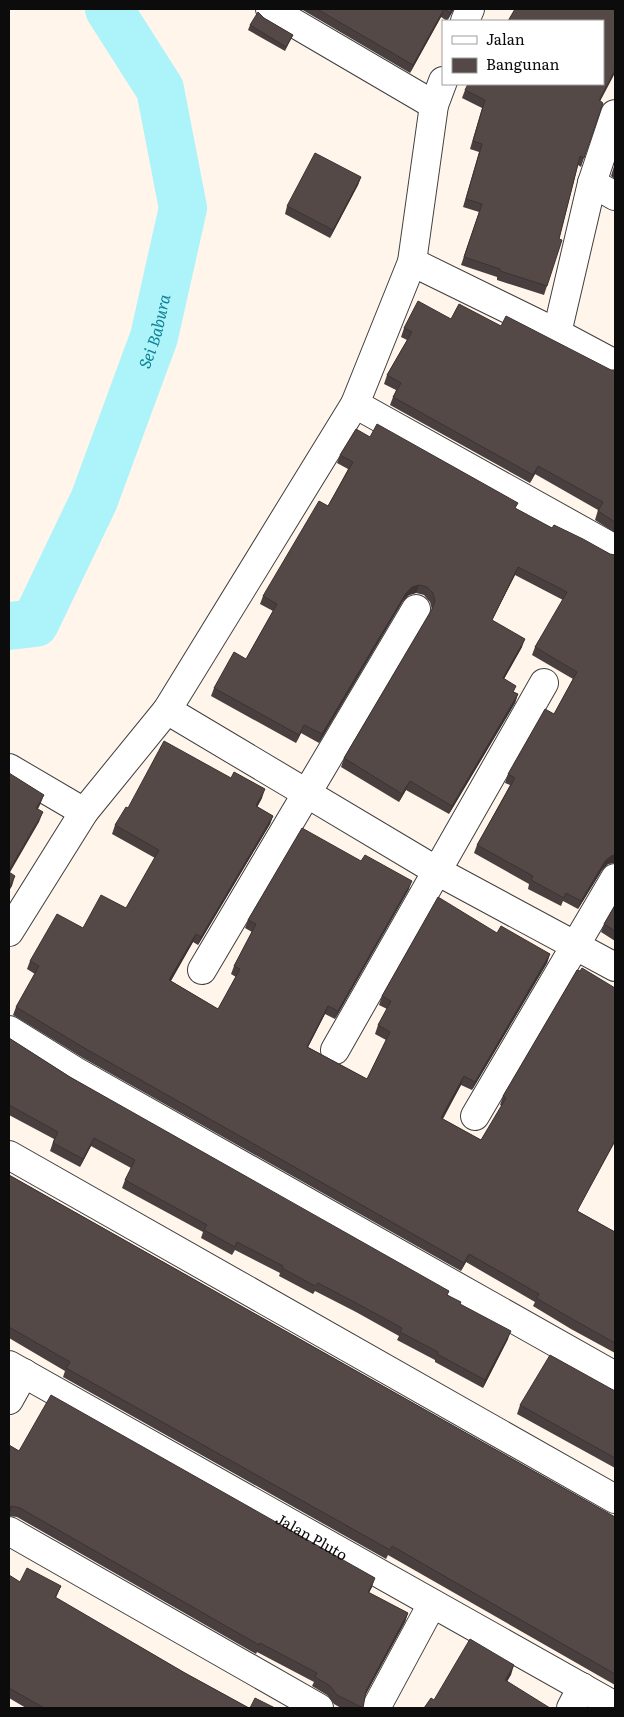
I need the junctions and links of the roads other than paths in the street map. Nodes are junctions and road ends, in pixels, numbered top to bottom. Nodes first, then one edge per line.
1 (270, 9) edge
2 (438, 93) edge
3 (615, 114) edge
4 (604, 190) edge
5 (412, 262) junction
6 (557, 333) junction
7 (615, 364) edge
8 (355, 404) junction
9 (615, 549) edge
10 (416, 609) dead end
11 (544, 683) dead end
12 (167, 710) junction
13 (9, 768) edge
14 (307, 795) junction
15 (84, 812) junction
16 (437, 871) junction
17 (615, 878) edge
18 (9, 932) edge
19 (576, 947) junction
20 (615, 967) edge
21 (202, 970) dead end
22 (9, 1030) edge
23 (335, 1050) dead end
24 (475, 1116) dead end
25 (9, 1155) edge
26 (16, 1369) edge
27 (615, 1376) edge
28 (9, 1400) edge
29 (615, 1499) edge
30 (9, 1531) edge
31 (432, 1604) junction
32 (576, 1698) edge
33 (615, 1706) edge
34 (319, 1708) edge
35 (376, 1708) edge

1 - 2 street
2 - 5 street
3 - 4 street
4 - 6 street
5 - 6 street
5 - 8 street
6 - 7 street
8 - 9 street
8 - 12 street
10 - 14 street
11 - 16 street
12 - 14 street
12 - 15 street
13 - 15 street
14 - 16 street
14 - 21 street
15 - 18 street
16 - 19 street
16 - 23 street
17 - 19 street
19 - 20 street
19 - 24 street
22 - 27 street
25 - 29 street
26 - 28 street
26 - 31 street, Jalan Pluto
30 - 34 street
31 - 32 street, Jalan Pluto
31 - 35 street
32 - 33 street, Jalan Pluto

